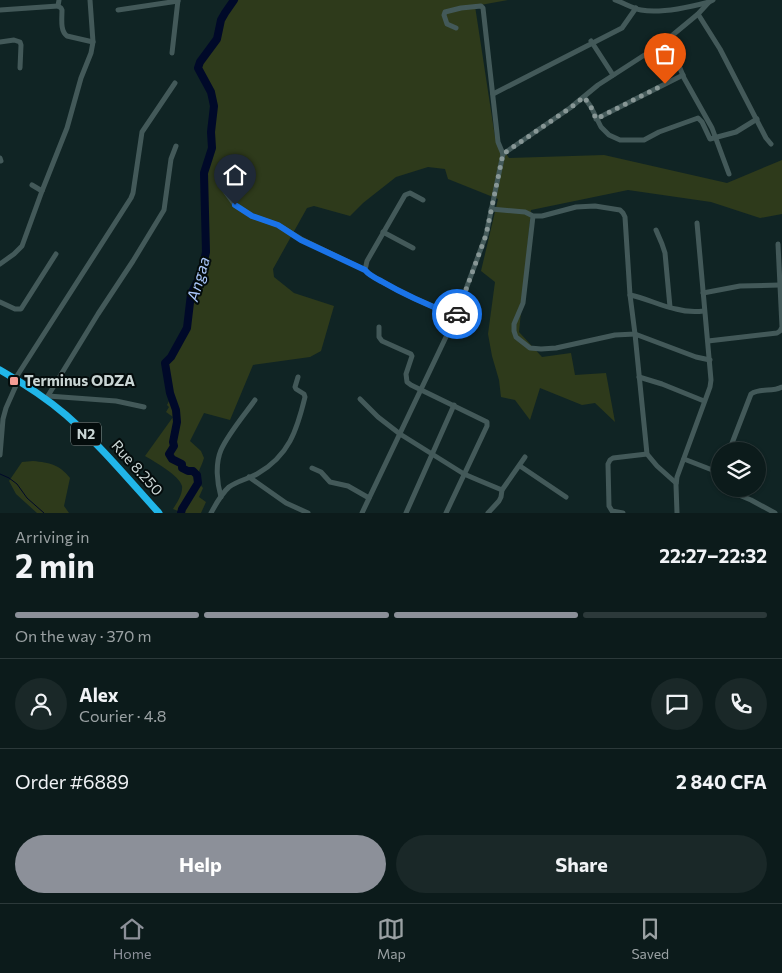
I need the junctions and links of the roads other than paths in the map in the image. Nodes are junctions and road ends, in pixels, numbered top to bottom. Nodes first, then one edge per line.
1 (59, 0) edge
2 (90, 0) edge
3 (178, 0) edge
4 (615, 0) edge
5 (711, 1) edge
6 (58, 6) junction
7 (636, 8) junction
8 (0, 10) edge
9 (118, 10) dead end
10 (698, 14) junction
11 (456, 28) dead end
12 (668, 39) junction
13 (0, 42) edge
14 (93, 42) junction
15 (592, 42) junction
16 (172, 52) dead end
17 (20, 68) dead end
18 (613, 75) junction
19 (682, 75) junction
20 (175, 83) dead end
21 (493, 94) junction
22 (584, 97) junction
23 (596, 119) junction
24 (757, 119) junction
25 (716, 138) junction
26 (771, 144) dead end
27 (176, 146) dead end
28 (503, 154) junction
29 (730, 174) dead end
30 (32, 185) dead end
31 (225, 190) dead end
32 (42, 191) junction
33 (423, 200) dead end
34 (491, 209) junction
35 (533, 216) junction
36 (697, 223) dead end
37 (656, 230) dead end
38 (383, 232) junction
39 (778, 244) dead end
40 (413, 248) dead end
41 (56, 254) dead end
42 (0, 264) edge
43 (365, 270) junction
44 (780, 285) junction
45 (703, 293) junction
46 (630, 295) junction
47 (781, 299) edge
48 (0, 302) edge
49 (670, 307) junction
50 (704, 311) junction
51 (456, 316) junction
52 (379, 327) dead end
53 (635, 334) junction
54 (708, 341) junction
55 (710, 360) junction
56 (0, 370) edge
57 (298, 377) dead end
58 (639, 377) junction
59 (17, 380) junction
60 (782, 388) edge
61 (422, 390) junction
62 (47, 397) junction
63 (360, 399) dead end
64 (255, 400) dead end
65 (704, 402) junction
66 (454, 405) junction
67 (144, 407) dead end
68 (400, 434) junction
69 (732, 442) edge
70 (433, 454) junction
71 (648, 454) junction
72 (0, 455) edge
73 (525, 457) dead end
74 (684, 459) junction
75 (520, 466) junction
76 (312, 468) dead end
77 (711, 470) edge
78 (464, 474) junction
79 (249, 477) junction
80 (676, 483) junction
81 (502, 490) junction
82 (220, 497) junction
83 (744, 497) edge
84 (369, 498) junction
85 (566, 498) dead end
86 (159, 513) edge
87 (211, 513) edge
88 (308, 513) edge
89 (362, 513) edge
90 (406, 513) edge
91 (446, 513) edge
92 (488, 513) edge
93 (623, 513) edge
94 (677, 513) edge
95 (775, 513) edge

1 - 6 street
2 - 14 street
3 - 9 street
3 - 16 street
4 - 7 street
5 - 7 street
5 - 10 street
6 - 8 street
6 - 14 street
7 - 15 street
10 - 12 street
10 - 24 street
11 - 21 street
12 - 18 street
12 - 19 street
13 - 17 street
14 - 32 street
15 - 18 street
15 - 21 street
18 - 22 street
19 - 23 street
19 - 25 street
20 - 59 street
21 - 28 street
22 - 23 street
22 - 28 street
23 - 25 street
24 - 25 street
24 - 26 street
25 - 29 street
27 - 62 street
28 - 34 street
30 - 32 street
31 - 43 street
32 - 42 street
33 - 38 street
34 - 35 street
34 - 51 street
35 - 46 street
35 - 53 street
36 - 45 street
37 - 49 street
38 - 40 street
38 - 43 street
39 - 44 street
41 - 48 street
43 - 51 street
44 - 45 street
44 - 47 street
45 - 50 street
46 - 49 street
46 - 53 street
47 - 54 street
49 - 50 street
50 - 54 street
51 - 61 street
52 - 61 street
53 - 55 street
53 - 58 street
54 - 55 street
55 - 65 street
56 - 59 highway, Rue 8.250 / N2
57 - 79 street
58 - 65 street
58 - 71 street
59 - 62 highway, Rue 8.250 / N2
59 - 72 street
60 - 69 street
61 - 66 street
61 - 68 street
62 - 67 street
62 - 86 highway, Rue 8.250 / N2
63 - 68 street
64 - 82 street
65 - 74 street
66 - 70 street
66 - 78 street
68 - 70 street
68 - 84 street
70 - 78 street
70 - 90 street
71 - 80 street
71 - 93 street
73 - 75 street
74 - 77 street
74 - 80 street
75 - 81 street
75 - 85 street
76 - 84 street
78 - 81 street
78 - 91 street
79 - 82 street
79 - 88 street
80 - 94 street
81 - 92 street
82 - 87 street
83 - 95 street
84 - 89 street

